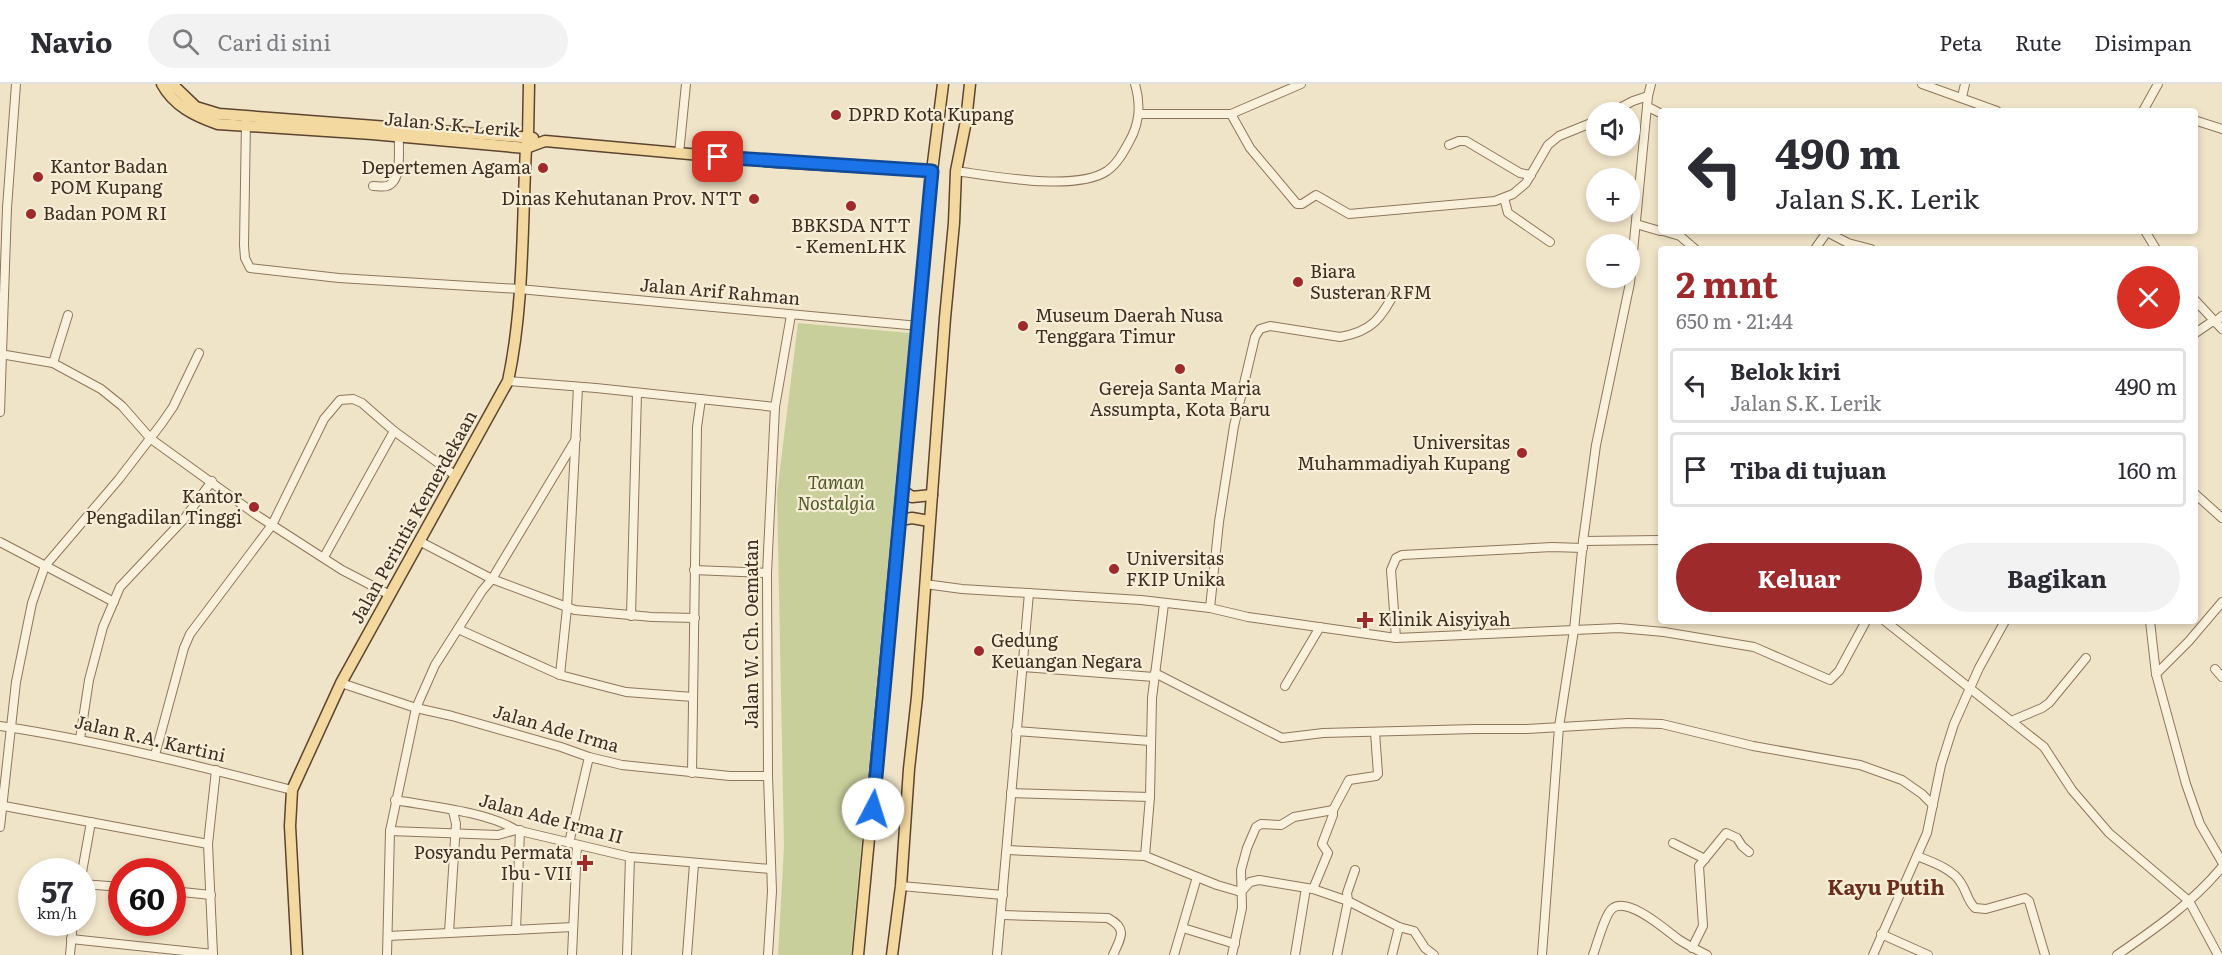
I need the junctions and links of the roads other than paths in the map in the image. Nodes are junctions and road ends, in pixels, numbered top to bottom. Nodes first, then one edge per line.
1 (16, 84) edge
2 (162, 84) edge
3 (172, 84) edge
4 (529, 84) edge
5 (686, 84) edge
6 (943, 84) edge
7 (970, 84) edge
8 (1135, 84) edge
9 (1301, 84) edge
10 (1651, 84) edge
11 (1922, 84) edge
12 (1965, 84) edge
13 (2158, 84) edge
14 (1648, 96) junction
15 (1962, 97) junction
16 (1630, 102) edge
17 (1648, 107) junction
18 (1990, 108) edge
19 (2145, 108) edge
20 (1658, 112) edge
21 (1139, 114) junction
22 (1231, 114) junction
23 (2198, 121) edge
24 (246, 122) junction
25 (1586, 125) edge
26 (2222, 129) edge
27 (399, 137) junction
28 (528, 137) junction
29 (545, 141) junction
30 (1449, 145) dead end
31 (526, 148) junction
32 (679, 154) junction
33 (932, 171) junction
34 (956, 171) junction
35 (1531, 175) junction
36 (373, 186) dead end
37 (1504, 198) junction
38 (1636, 224) junction
39 (1658, 230) edge
40 (1673, 234) edge
41 (1832, 234) edge
42 (1550, 242) dead end
43 (1692, 246) edge
44 (1860, 246) edge
45 (1397, 289) dead end
46 (519, 290) junction
47 (2198, 303) edge
48 (68, 315) dead end
49 (791, 315) junction
50 (2217, 320) edge
51 (919, 326) junction
52 (2222, 329) edge
53 (2198, 332) edge
54 (199, 353) dead end
55 (1, 354) edge
56 (53, 363) junction
57 (508, 381) junction
58 (578, 387) junction
59 (637, 393) junction
60 (701, 399) junction
61 (775, 407) junction
62 (0, 412) edge
63 (394, 431) junction
64 (151, 439) junction
65 (576, 439) junction
66 (456, 476) junction
67 (212, 481) junction
68 (903, 491) junction
69 (932, 495) junction
70 (2198, 497) edge
71 (2222, 518) edge
72 (900, 520) junction
73 (929, 521) junction
74 (272, 525) junction
75 (1658, 540) edge
76 (419, 541) junction
77 (0, 542) edge
78 (1583, 544) junction
79 (324, 557) junction
80 (45, 566) junction
81 (694, 570) junction
82 (768, 573) junction
83 (492, 579) junction
84 (925, 584) junction
85 (1029, 593) junction
86 (390, 595) junction
87 (114, 602) junction
88 (2222, 602) edge
89 (1164, 604) junction
90 (567, 608) junction
91 (1210, 608) junction
92 (632, 616) junction
93 (694, 618) junction
94 (1864, 624) edge
95 (1889, 624) edge
96 (2003, 624) edge
97 (2150, 624) edge
98 (1320, 627) junction
99 (458, 629) junction
100 (1574, 630) junction
101 (1396, 638) junction
102 (2086, 658) dead end
103 (1023, 667) junction
104 (2215, 669) dead end
105 (2156, 674) junction
106 (560, 675) junction
107 (1154, 675) junction
108 (2222, 677) edge
109 (341, 683) junction
110 (1285, 686) dead end
111 (1969, 688) junction
112 (693, 697) junction
113 (416, 708) junction
114 (2011, 721) junction
115 (0, 726) edge
116 (1559, 727) junction
117 (11, 728) junction
118 (1016, 730) junction
119 (1375, 732) junction
120 (80, 739) junction
121 (1150, 741) junction
122 (155, 755) junction
123 (589, 757) junction
124 (216, 770) junction
125 (692, 773) junction
126 (768, 776) junction
127 (292, 790) junction
128 (1011, 793) junction
129 (1150, 797) junction
130 (395, 800) junction
131 (1933, 805) junction
132 (4, 807) junction
133 (1333, 810) junction
134 (453, 811) junction
135 (92, 822) junction
136 (0, 827) edge
137 (518, 830) junction
138 (390, 831) junction
139 (455, 833) junction
140 (1673, 843) dead end
141 (208, 844) junction
142 (573, 844) junction
143 (1007, 850) junction
144 (1749, 852) dead end
145 (1145, 856) junction
146 (1917, 856) junction
147 (630, 857) junction
148 (85, 858) edge
149 (1705, 860) junction
150 (2222, 862) edge
151 (694, 864) junction
152 (2222, 867) edge
153 (771, 869) junction
154 (1355, 870) dead end
155 (1197, 878) junction
156 (901, 886) junction
157 (1310, 889) junction
158 (186, 892) edge
159 (1241, 892) junction
160 (211, 895) junction
161 (1003, 896) junction
162 (1348, 901) junction
163 (2189, 901) junction
164 (1002, 915) junction
165 (573, 927) junction
166 (1399, 927) junction
167 (1183, 928) junction
168 (516, 930) junction
169 (449, 932) junction
170 (1881, 934) junction
171 (71, 936) edge
172 (388, 936) junction
173 (70, 939) junction
174 (1235, 944) junction
175 (1694, 951) edge
176 (70, 955) edge
177 (213, 955) edge
178 (297, 955) edge
179 (387, 955) edge
180 (572, 955) edge
181 (627, 955) edge
182 (687, 955) edge
183 (768, 955) edge
184 (858, 955) edge
185 (892, 955) edge
186 (997, 955) edge
187 (1113, 955) edge
188 (1174, 955) edge
189 (1232, 955) edge
190 (1295, 955) edge
191 (1337, 955) edge
192 (1392, 955) edge
193 (1434, 955) edge
194 (1542, 955) edge
195 (1593, 955) edge
196 (1707, 955) edge
197 (1872, 955) edge
198 (1928, 955) edge
199 (2045, 955) edge
200 (2117, 955) edge
201 (2218, 955) edge

1 - 55 street
2 - 24 main road, Jalan S.K. Lerik
3 - 24 main road
4 - 28 main road, Jalan Perintis Kemerdekaan
5 - 32 street
6 - 33 main road
7 - 34 main road
8 - 21 street
9 - 22 street
10 - 14 street
11 - 15 street
12 - 15 street
13 - 19 street
14 - 16 street
14 - 17 street
15 - 18 street
17 - 20 street
17 - 38 street
21 - 22 street
21 - 34 street
22 - 37 street
23 - 26 street
24 - 27 main road, Jalan S.K. Lerik
24 - 28 main road
24 - 46 street, Jalan Arif Rahman
25 - 35 street
27 - 31 main road, Jalan S.K. Lerik
27 - 36 street
28 - 29 main road
28 - 31 main road, Jalan Perintis Kemerdekaan
29 - 31 main road, Jalan S.K. Lerik
29 - 32 main road, Jalan S.K. Lerik
30 - 35 street
31 - 46 main road, Jalan Perintis Kemerdekaan
32 - 33 main road, Jalan S.K. Lerik
33 - 51 main road
34 - 69 main road
35 - 37 street
37 - 42 street
38 - 39 street
38 - 78 street
40 - 43 street
41 - 44 street
45 - 91 street
46 - 49 street, Jalan Arif Rahman
46 - 57 main road, Jalan Perintis Kemerdekaan
47 - 50 street
48 - 56 street
49 - 51 street, Jalan Arif Rahman
49 - 61 street, Jalan W. Ch. Oematan
50 - 52 street
50 - 53 street
51 - 68 main road
54 - 64 street
55 - 56 street
55 - 62 street
56 - 64 street
57 - 58 street
57 - 66 main road, Jalan Perintis Kemerdekaan
58 - 59 street
58 - 65 street
59 - 60 street
59 - 92 street
60 - 61 street
60 - 81 street
61 - 82 street, Jalan W. Ch. Oematan
63 - 66 street
63 - 74 street
63 - 79 street
64 - 67 street
64 - 80 street
65 - 83 street
65 - 90 street
66 - 76 main road, Jalan Perintis Kemerdekaan
67 - 74 street
67 - 87 street
68 - 69 main road
68 - 72 main road
69 - 73 main road
70 - 71 street
72 - 73 main road
72 - 184 main road
73 - 84 main road
74 - 79 street
74 - 122 street
75 - 78 street
76 - 83 street
76 - 86 main road, Jalan Perintis Kemerdekaan
77 - 80 street
78 - 100 street
78 - 101 street
79 - 86 street
80 - 87 street
80 - 117 street
81 - 82 street
81 - 93 street
82 - 126 street, Jalan W. Ch. Oematan
83 - 90 street
83 - 99 street
84 - 85 street
84 - 156 main road
85 - 89 street
85 - 103 street
86 - 109 main road, Jalan Perintis Kemerdekaan
87 - 120 street
88 - 105 street
89 - 91 street
89 - 107 street
90 - 92 street
90 - 106 street
91 - 98 street
92 - 93 street
93 - 112 street
94 - 100 street
95 - 111 street
96 - 111 street
97 - 105 street
98 - 101 street
98 - 110 street
99 - 106 street
99 - 113 street
100 - 101 street
100 - 116 street
102 - 114 street
103 - 107 street
103 - 118 street
104 - 108 street
105 - 150 street
106 - 112 street
107 - 119 street
107 - 121 street
109 - 113 street, Jalan Ade Irma
109 - 127 main road, Jalan Perintis Kemerdekaan
111 - 114 street
111 - 131 street
112 - 125 street
113 - 123 street, Jalan Ade Irma
113 - 130 street
114 - 163 street
115 - 117 street, Jalan R.A. Kartini
116 - 119 street
116 - 131 street
116 - 194 street
117 - 120 street, Jalan R.A. Kartini
117 - 132 street
118 - 121 street
118 - 128 street
119 - 133 street
120 - 122 street, Jalan R.A. Kartini
121 - 129 street
122 - 124 street, Jalan R.A. Kartini
123 - 125 street, Jalan Ade Irma
123 - 142 street
124 - 127 street, Jalan R.A. Kartini
124 - 141 street
125 - 126 street, Jalan Ade Irma
126 - 153 street, Jalan W. Ch. Oematan
127 - 178 main road, Jalan Perintis Kemerdekaan
128 - 129 street
128 - 143 street
129 - 145 street
130 - 134 street, Jalan Ade Irma II
130 - 138 street
131 - 146 street
132 - 135 street
132 - 136 street
133 - 157 street
133 - 159 street
134 - 137 street, Jalan Ade Irma II
134 - 139 street
135 - 141 street
135 - 148 street
137 - 139 street
137 - 142 street, Jalan Ade Irma II
137 - 168 street
138 - 139 street
138 - 172 street
139 - 169 street
140 - 149 street
141 - 160 street
142 - 147 street, Jalan Ade Irma II
142 - 165 street
143 - 145 street
143 - 161 street
144 - 149 street
145 - 155 street
146 - 170 street
146 - 199 street
147 - 151 street, Jalan Ade Irma II
147 - 181 street
149 - 175 street
151 - 153 street, Jalan Ade Irma II
151 - 182 street
152 - 163 street
153 - 183 street, Jalan W. Ch. Oematan
154 - 162 street
155 - 159 street
155 - 167 street
156 - 161 street
156 - 185 main road
157 - 159 street
157 - 162 street
157 - 190 street
158 - 160 street
159 - 174 street
160 - 177 street
161 - 164 street
162 - 166 street
162 - 191 street
163 - 200 street
163 - 201 street
164 - 186 street
164 - 187 street
165 - 168 street
165 - 180 street
166 - 192 street
166 - 193 street
167 - 174 street
167 - 188 street
168 - 169 street
169 - 172 street
170 - 197 street
170 - 198 street
171 - 173 street
172 - 179 street
173 - 176 street
173 - 177 street
174 - 189 street
175 - 195 street
175 - 196 street

